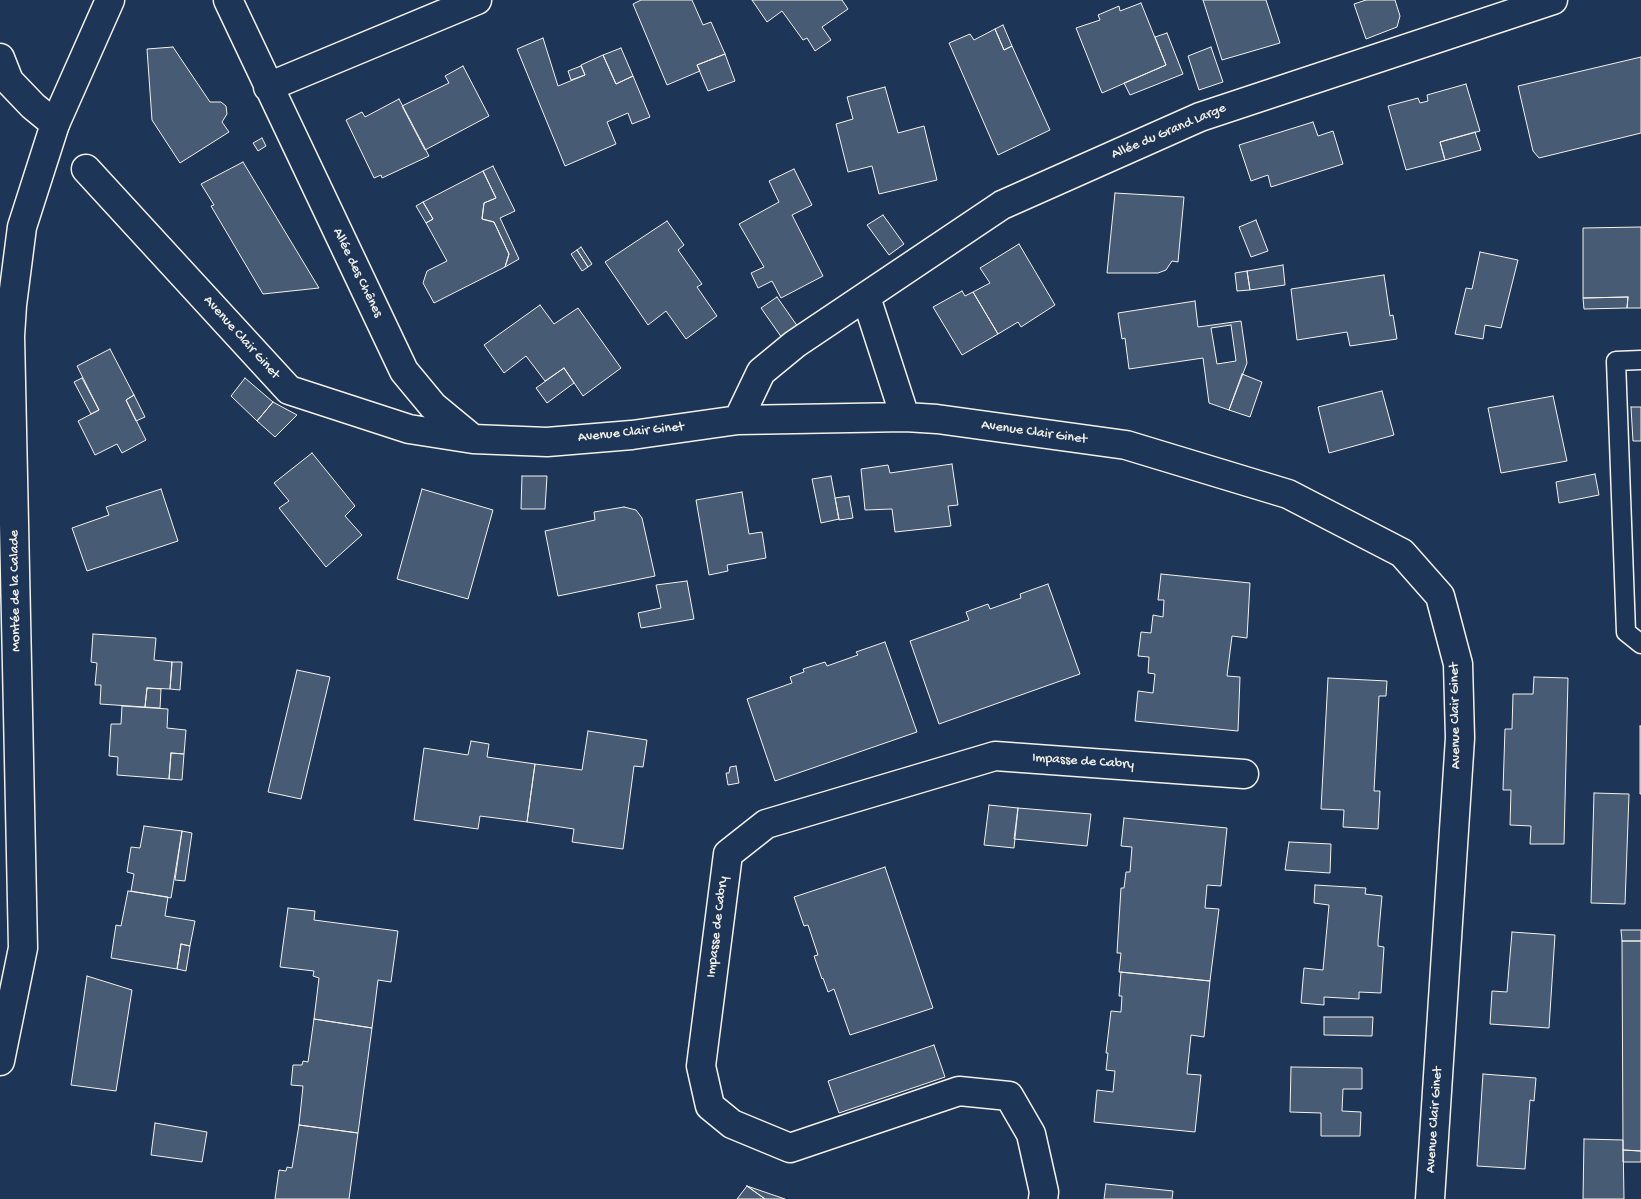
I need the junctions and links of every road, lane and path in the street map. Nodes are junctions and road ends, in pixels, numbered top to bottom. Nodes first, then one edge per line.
1 (110, 0) edge
2 (228, 0) edge
3 (477, 0) edge
4 (1553, 0) edge
5 (0, 58) edge
6 (268, 87) junction
7 (55, 124) junction
8 (86, 170) dead end
9 (866, 297) junction
10 (6, 309) edge
11 (1641, 360) edge
12 (906, 418) junction
13 (738, 420) junction
14 (473, 439) junction
15 (8, 583) edge
16 (1641, 644) edge
17 (1244, 774) dead end
18 (0, 1061) edge
19 (1043, 1199) edge
20 (1430, 1199) edge

1 - 7 street, Montée de la Calade
2 - 6 street, Allée des Chênes
3 - 6 street
4 - 9 street, Allée du Grand Large
5 - 7 street
6 - 14 street, Allée des Chênes
7 - 10 street, Montée de la Calade
8 - 14 street, Avenue Clair Ginet
9 - 12 street
9 - 13 street, Allée du Grand Large
10 - 15 street, Montée de la Calade
11 - 16 lane
12 - 13 street, Avenue Clair Ginet
12 - 20 street, Avenue Clair Ginet
13 - 14 street, Avenue Clair Ginet
15 - 18 street, Montée de la Calade
17 - 19 street, Impasse de Cabry

